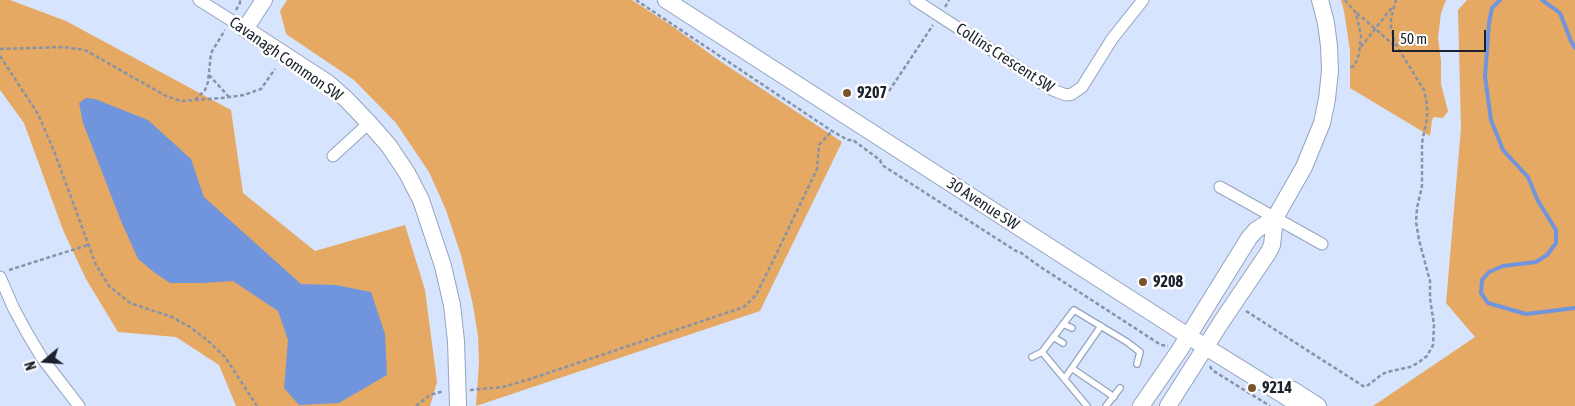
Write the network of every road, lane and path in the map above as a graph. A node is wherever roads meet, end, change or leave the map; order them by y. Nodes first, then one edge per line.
1 (199, 0) edge
2 (264, 0) edge
3 (636, 0) edge
4 (666, 0) edge
5 (685, 0) edge
6 (915, 0) edge
7 (949, 0) edge
8 (1143, 0) edge
9 (1320, 0) edge
10 (1345, 0) edge
11 (1396, 0) edge
12 (1394, 4) junction
13 (944, 8) dead end
14 (1356, 13) junction
15 (934, 24) dead end
16 (245, 29) junction
17 (1375, 30) junction
18 (224, 31) dead end
19 (1360, 48) junction
20 (1398, 48) junction
21 (0, 50) edge
22 (0, 56) edge
23 (275, 69) dead end
24 (1349, 69) dead end
25 (209, 75) junction
26 (889, 91) dead end
27 (230, 97) junction
28 (195, 100) junction
29 (369, 123) junction
30 (832, 131) junction
31 (333, 156) dead end
32 (1220, 186) dead end
33 (1275, 218) junction
34 (1322, 244) dead end
35 (88, 245) junction
36 (4, 274) edge
37 (1243, 309) dead end
38 (1063, 324) junction
39 (1101, 326) junction
40 (1072, 328) dead end
41 (1191, 332) junction
42 (1053, 337) junction
43 (1209, 342) junction
44 (1062, 343) dead end
45 (1164, 344) dead end
46 (1042, 352) junction
47 (1032, 356) dead end
48 (1137, 364) dead end
49 (1210, 365) dead end
50 (1073, 369) junction
51 (1066, 378) junction
52 (1120, 388) dead end
53 (450, 390) dead end
54 (464, 390) dead end
55 (1114, 398) junction
56 (80, 406) edge
57 (257, 406) edge
58 (416, 406) edge
59 (458, 406) edge
60 (1087, 406) edge
61 (1106, 406) edge
62 (1141, 406) edge
63 (1168, 406) edge
64 (1270, 406) edge
65 (1301, 406) edge
66 (1318, 406) edge

1 - 16 street, Cavanagh Common SW
2 - 16 main road
3 - 30 path
4 - 41 main road, 30 Avenue SW
5 - 41 main road, 30 Avenue SW
6 - 8 street, Collins Crescent SW
7 - 13 path
9 - 33 main road
10 - 14 path
11 - 12 path
12 - 17 path
12 - 20 path
14 - 17 path
14 - 19 path
15 - 26 path
16 - 29 main road, Cavanagh Common SW
17 - 19 path
17 - 20 path
18 - 25 path
19 - 24 path
20 - 37 path
21 - 28 path
22 - 35 path
23 - 27 path
25 - 27 path
25 - 28 path
27 - 28 path
29 - 31 street
29 - 59 main road, Cavanagh Common SW
30 - 45 path
30 - 54 path
32 - 33 street
33 - 34 street
33 - 41 main road
33 - 43 main road
35 - 36 path
35 - 57 path
36 - 56 street
38 - 39 lane
38 - 40 lane
38 - 42 lane
39 - 48 lane
39 - 50 lane
41 - 43 main road, 30 Avenue SW
41 - 62 main road
42 - 44 lane
42 - 46 lane
43 - 63 main road
43 - 65 main road, 30 Avenue SW
43 - 66 main road, 30 Avenue SW
46 - 47 lane
46 - 51 lane
49 - 64 path
50 - 51 lane
50 - 55 lane
51 - 60 lane
52 - 55 lane
53 - 58 path
55 - 61 lane

